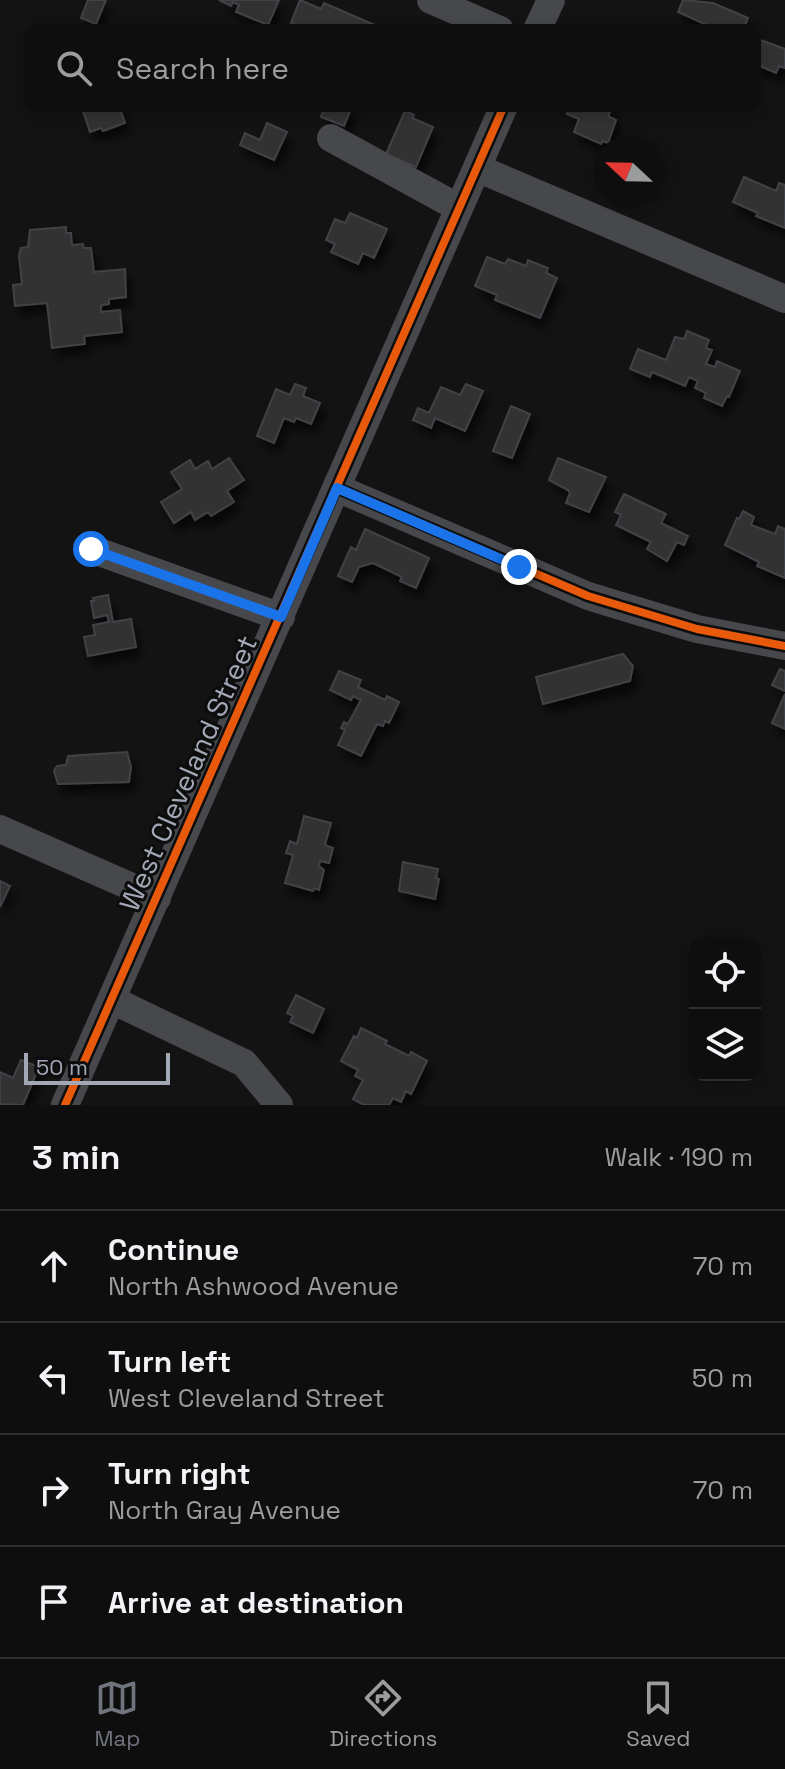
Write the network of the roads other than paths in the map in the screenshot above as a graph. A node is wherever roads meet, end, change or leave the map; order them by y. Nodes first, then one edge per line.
1 (431, 0) edge
2 (551, 0) edge
3 (486, 24) edge
4 (540, 24) edge
5 (501, 112) edge
6 (331, 138) dead end
7 (477, 168) junction
8 (459, 208) junction
9 (785, 299) edge
10 (337, 488) junction
11 (91, 549) dead end
12 (281, 617) junction
13 (785, 646) edge
14 (0, 829) edge
15 (157, 898) junction
16 (112, 1000) junction
17 (65, 1105) edge
18 (279, 1105) edge

1 - 3 street
2 - 4 street
5 - 7 street, West Cleveland Street
6 - 8 street
7 - 8 street, West Cleveland Street
7 - 9 street
8 - 10 street, West Cleveland Street
10 - 12 street, West Cleveland Street
10 - 13 street
11 - 12 street
12 - 15 street, West Cleveland Street
14 - 15 street
15 - 16 street, West Cleveland Street
16 - 17 street, West Cleveland Street
16 - 18 street

